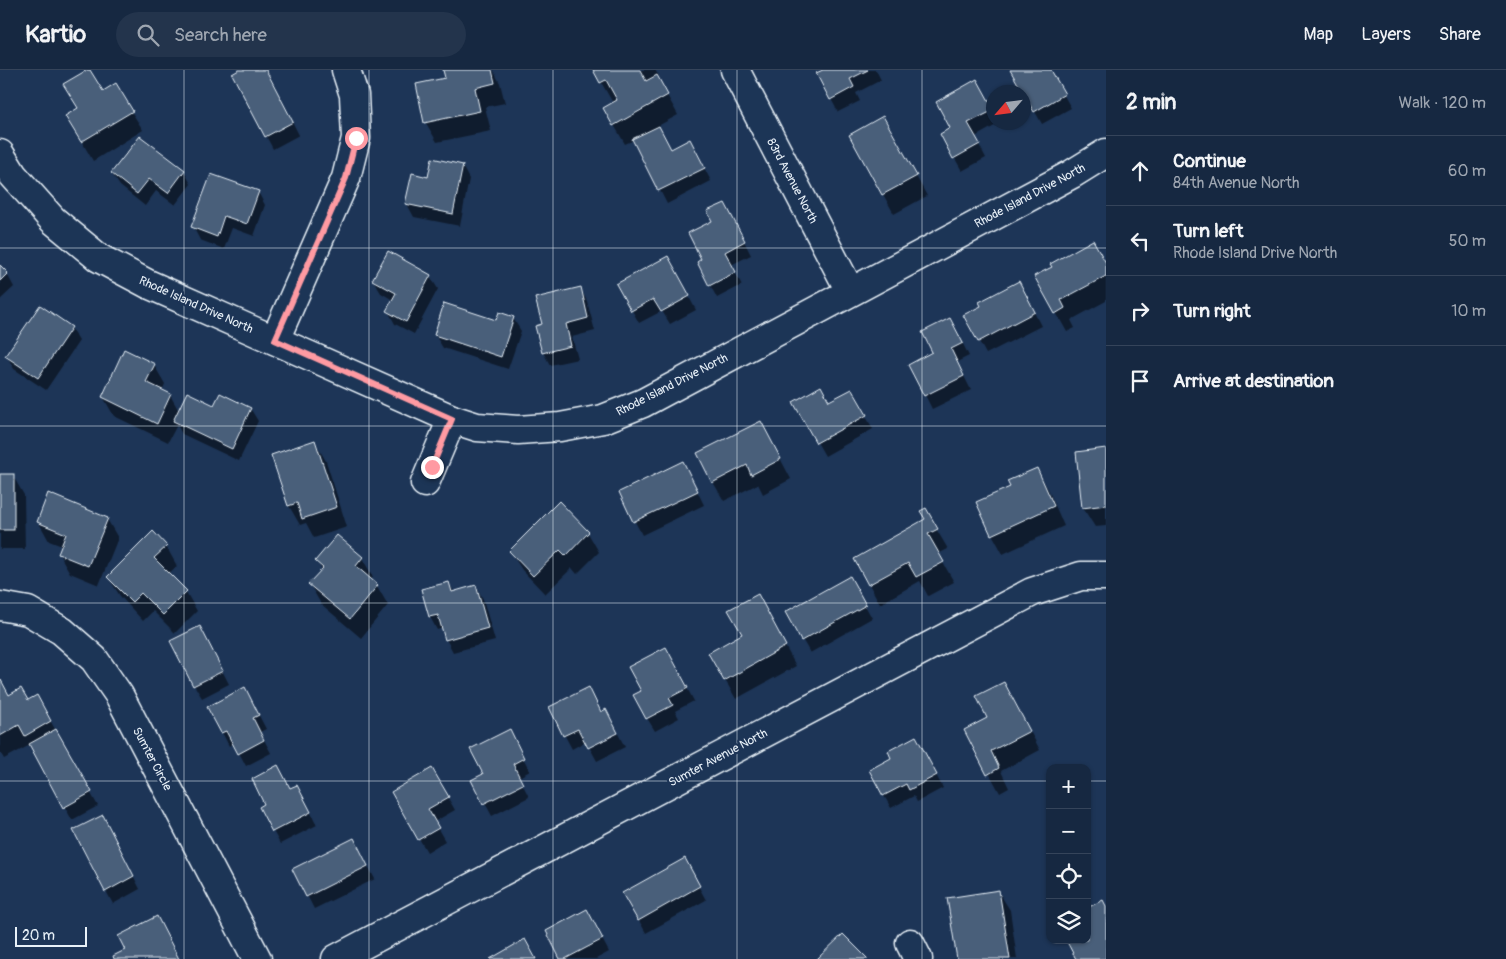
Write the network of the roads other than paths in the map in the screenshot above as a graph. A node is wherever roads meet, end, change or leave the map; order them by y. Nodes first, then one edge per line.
1 (346, 70) edge
2 (735, 70) edge
3 (1106, 153) edge
4 (0, 154) edge
5 (850, 291) junction
6 (275, 340) junction
7 (452, 419) junction
8 (425, 483) dead end
9 (1106, 576) edge
10 (0, 606) edge
11 (257, 959) edge
12 (336, 959) edge

1 - 6 street
2 - 5 street, 83rd Avenue North
3 - 5 street, Rhode Island Drive North
4 - 6 street, Rhode Island Drive North
5 - 7 street, Rhode Island Drive North
6 - 7 street, Rhode Island Drive North
7 - 8 street
9 - 12 street, Sumter Avenue North
10 - 11 street, Sumter Circle

